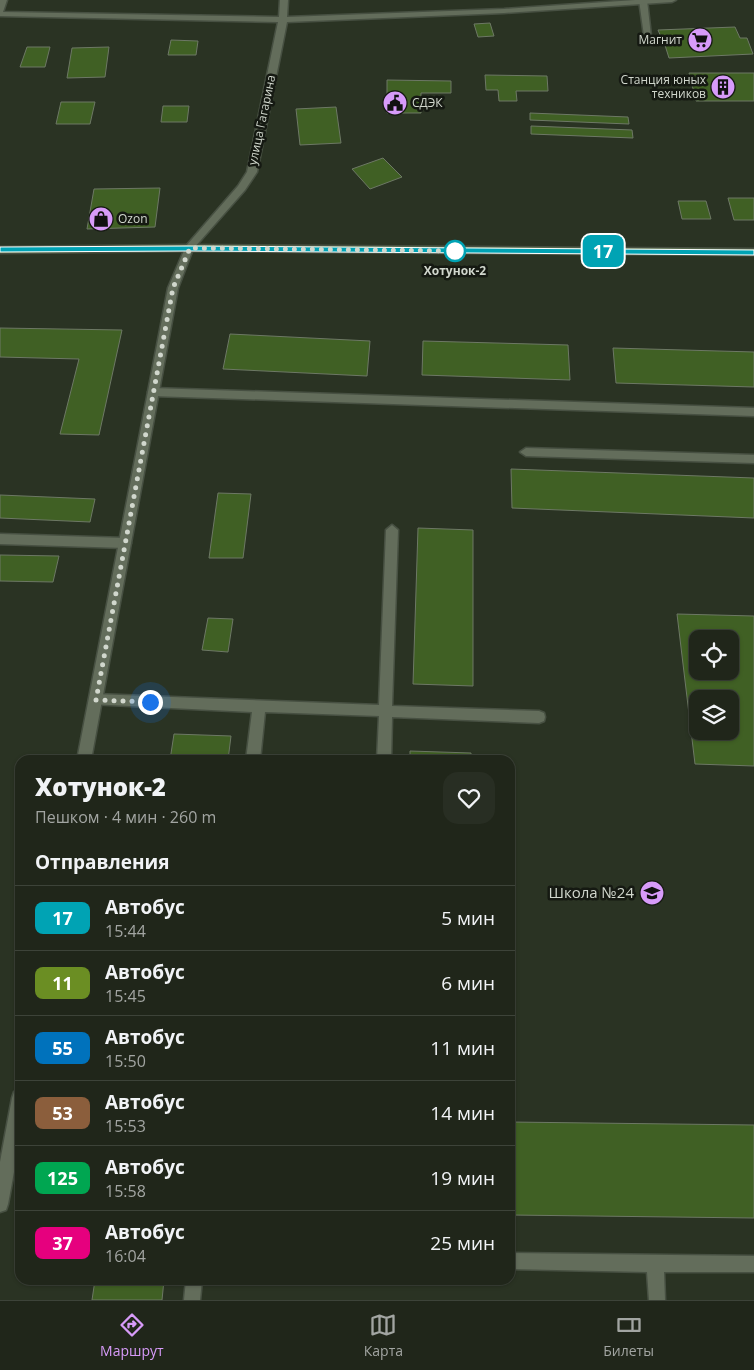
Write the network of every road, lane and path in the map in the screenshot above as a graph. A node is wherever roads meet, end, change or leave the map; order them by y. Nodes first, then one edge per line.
1 (3, 0) edge
2 (284, 0) edge
3 (672, 0) edge
4 (643, 1) edge
5 (0, 10) edge
6 (0, 14) edge
7 (283, 20) junction
8 (649, 43) dead end
9 (190, 248) junction
10 (0, 250) edge
11 (754, 252) edge
12 (153, 392) junction
13 (754, 412) edge
14 (526, 452) dead end
15 (754, 459) edge
16 (392, 530) dead end
17 (0, 539) edge
18 (125, 543) junction
19 (96, 700) junction
20 (259, 706) junction
21 (386, 711) junction
22 (539, 717) dead end
23 (85, 755) edge
24 (253, 755) edge
25 (384, 755) edge
26 (15, 1124) edge
27 (0, 1201) edge
28 (515, 1261) edge
29 (654, 1264) junction
30 (754, 1264) edge
31 (194, 1285) edge
32 (192, 1300) edge
33 (658, 1300) edge

1 - 5 street
2 - 7 street, улица Гагарина
3 - 4 street
4 - 7 street
4 - 8 street
6 - 7 street
7 - 9 street, улица Гагарина
9 - 10 main road
9 - 11 main road
9 - 12 street, улица Гагарина
12 - 13 street
12 - 18 street, улица Гагарина
14 - 15 street
16 - 21 street
17 - 18 street
18 - 19 street, улица Гагарина
19 - 20 street
19 - 23 street, улица Гагарина
20 - 21 street
20 - 24 street
21 - 22 street
21 - 25 street
26 - 27 street
28 - 29 street
29 - 30 street
29 - 33 street
31 - 32 street

